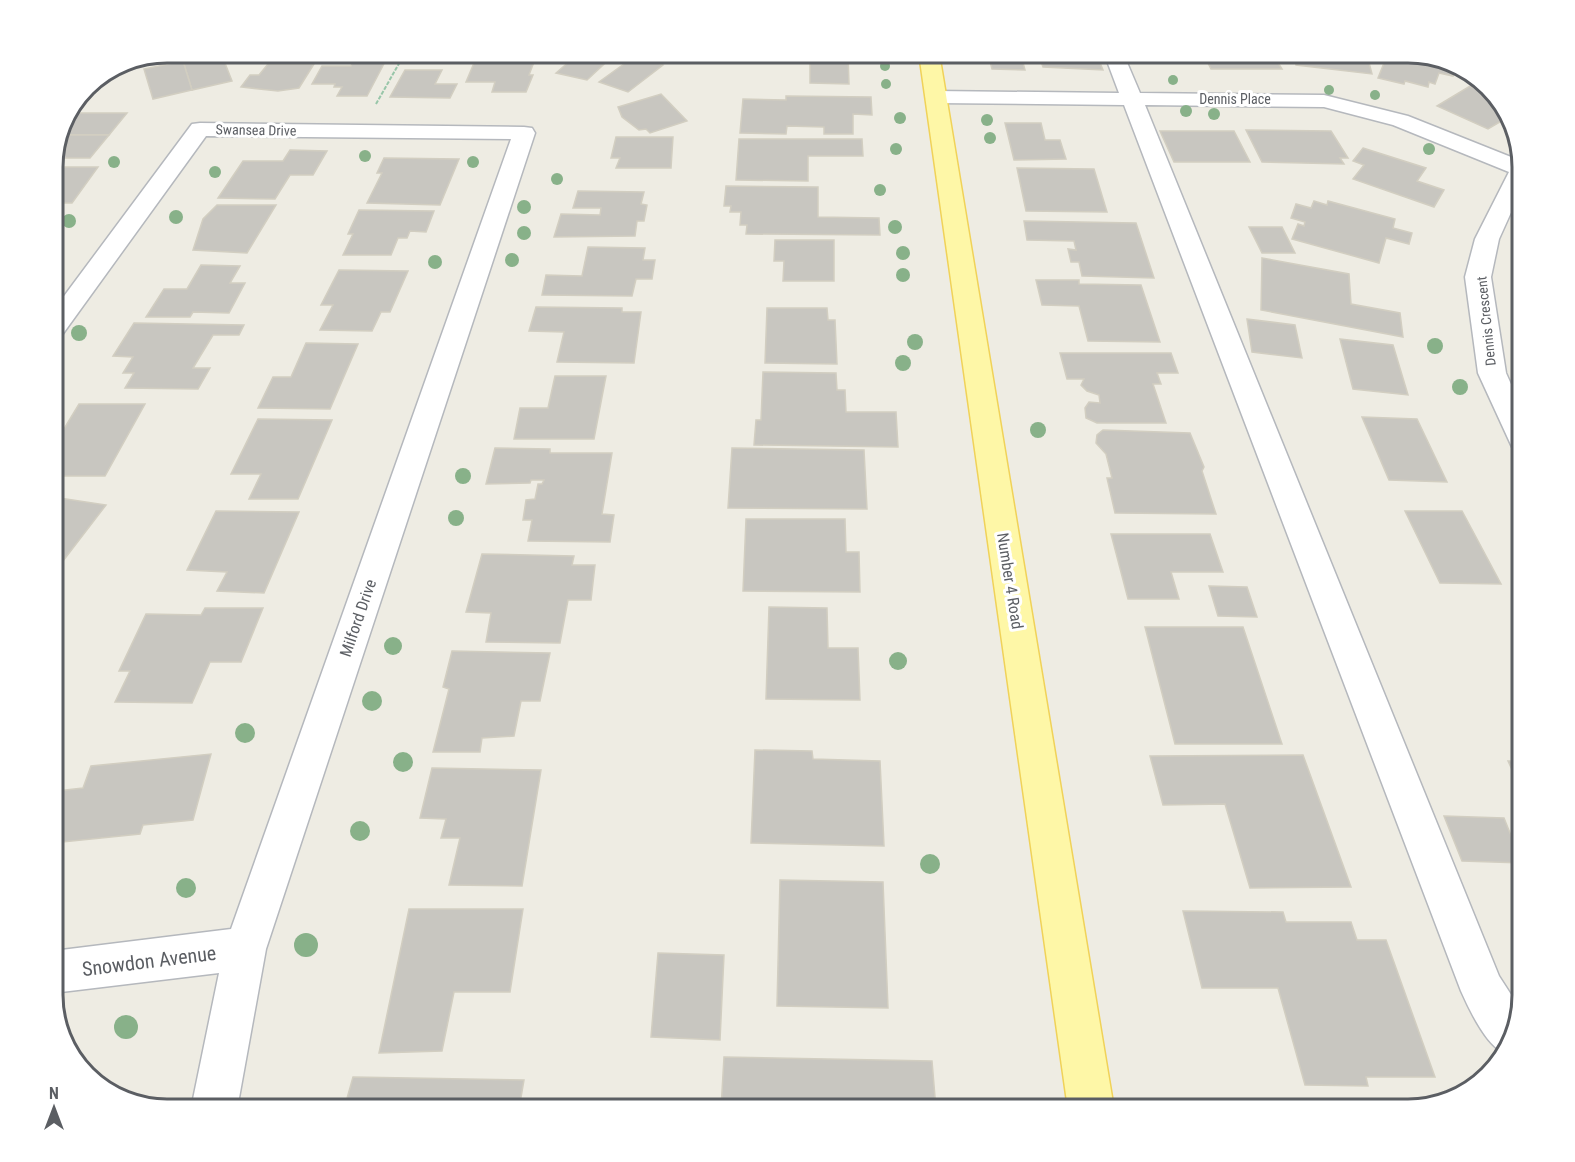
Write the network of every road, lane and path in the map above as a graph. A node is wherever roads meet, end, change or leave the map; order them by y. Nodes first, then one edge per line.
1 (399, 63) edge
2 (931, 63) edge
3 (1117, 63) edge
4 (936, 97) junction
5 (1132, 99) junction
6 (360, 131) junction
7 (524, 133) joint
8 (1512, 165) edge
9 (1512, 186) edge
10 (63, 315) edge
11 (1512, 417) edge
12 (245, 949) junction
13 (63, 971) edge
14 (1507, 1028) edge
15 (216, 1099) edge
16 (1089, 1099) edge

1 - 6 path
2 - 4 main road, Number 4 Road
3 - 5 street
4 - 5 street, Dennis Place
4 - 16 main road, Number 4 Road
5 - 8 street, Dennis Place
5 - 14 street
6 - 7 street, Swansea Drive
6 - 10 street, Swansea Drive
7 - 12 street, Milford Drive
9 - 11 street, Dennis Crescent
12 - 13 street, Snowdon Avenue
12 - 15 street, Milford Drive

